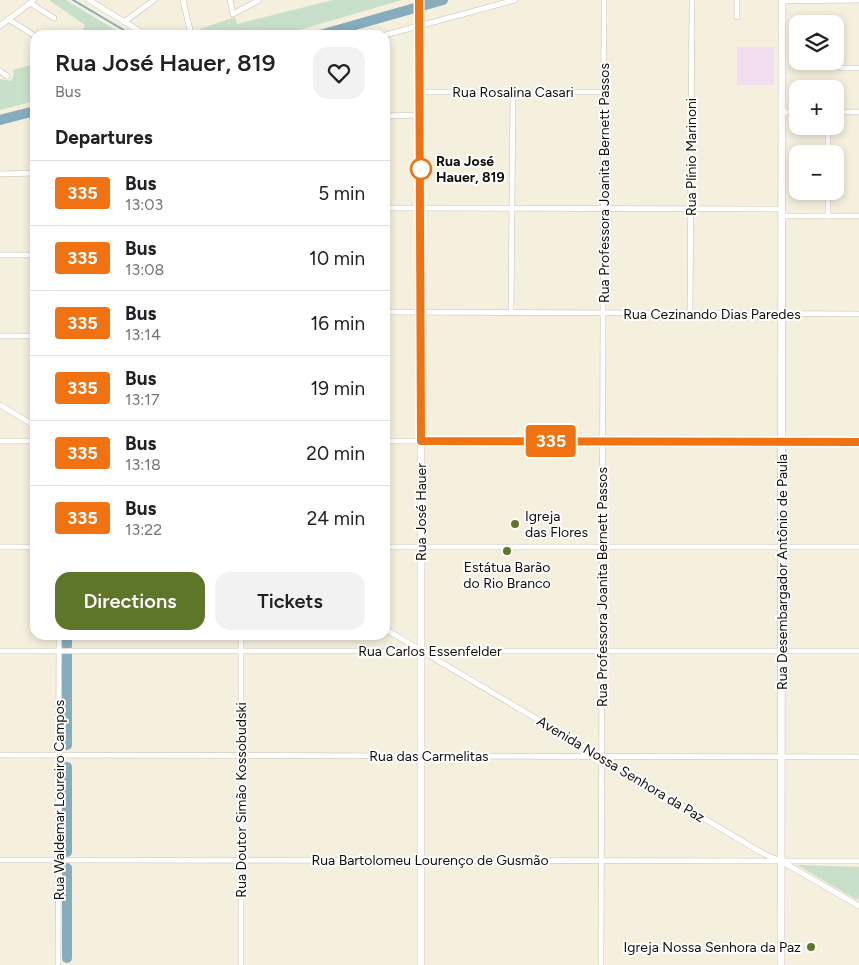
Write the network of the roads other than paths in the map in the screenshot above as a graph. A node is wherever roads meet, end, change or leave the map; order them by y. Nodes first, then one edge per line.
1 (89, 0) edge
2 (154, 0) edge
3 (183, 0) edge
4 (230, 0) edge
5 (258, 0) edge
6 (419, 0) edge
7 (515, 0) edge
8 (604, 0) edge
9 (692, 0) edge
10 (737, 0) edge
11 (782, 0) edge
12 (859, 0) edge
13 (32, 2) edge
14 (737, 17) dead end
15 (54, 18) dead end
16 (8, 19) junction
17 (124, 22) junction
18 (421, 23) junction
19 (0, 26) edge
20 (138, 30) edge
21 (190, 30) dead end
22 (30, 33) edge
23 (390, 33) edge
24 (844, 68) edge
25 (859, 68) edge
26 (0, 71) edge
27 (7, 76) dead end
28 (421, 92) junction
29 (513, 92) junction
30 (604, 92) junction
31 (781, 112) junction
32 (789, 112) edge
33 (844, 112) edge
34 (859, 112) edge
35 (421, 115) junction
36 (390, 116) edge
37 (30, 173) edge
38 (0, 174) edge
39 (828, 200) edge
40 (390, 208) edge
41 (421, 208) junction
42 (512, 208) junction
43 (604, 208) junction
44 (691, 208) junction
45 (782, 212) junction
46 (828, 216) junction
47 (859, 216) edge
48 (0, 255) edge
49 (30, 255) edge
50 (390, 312) edge
51 (421, 313) junction
52 (511, 313) junction
53 (603, 313) junction
54 (690, 313) junction
55 (782, 314) junction
56 (859, 314) edge
57 (0, 336) edge
58 (30, 336) edge
59 (0, 404) edge
60 (30, 423) edge
61 (0, 441) edge
62 (30, 441) edge
63 (390, 441) edge
64 (421, 441) junction
65 (603, 441) junction
66 (782, 442) junction
67 (859, 442) edge
68 (0, 547) edge
69 (30, 547) edge
70 (390, 547) edge
71 (421, 547) junction
72 (603, 547) junction
73 (782, 547) junction
74 (859, 547) edge
75 (390, 631) edge
76 (59, 640) edge
77 (241, 640) edge
78 (0, 651) edge
79 (59, 651) junction
80 (241, 651) junction
81 (421, 651) junction
82 (602, 651) junction
83 (782, 651) junction
84 (859, 651) edge
85 (0, 756) edge
86 (59, 756) junction
87 (241, 756) junction
88 (421, 756) junction
89 (602, 757) junction
90 (781, 757) junction
91 (859, 757) edge
92 (0, 860) edge
93 (58, 860) junction
94 (241, 860) junction
95 (421, 860) junction
96 (602, 861) junction
97 (781, 861) junction
98 (859, 861) edge
99 (859, 906) edge
100 (58, 965) edge
101 (241, 965) edge
102 (421, 965) edge
103 (601, 965) edge
104 (781, 965) edge

1 - 17 street
2 - 17 street
3 - 21 street
4 - 5 street
6 - 18 main road, Rua José Hauer
7 - 18 street
8 - 30 street, Rua Professora Joanita Bernett Passos
9 - 44 street, Rua Plínio Marinoni
10 - 14 street
11 - 12 street
11 - 31 main road, Rua Desembargador Antônio de Paula
13 - 15 street
13 - 16 street
16 - 19 street
16 - 22 street
17 - 20 street
18 - 23 street
18 - 28 main road, Rua José Hauer
24 - 25 street
26 - 27 street
28 - 29 street, Rua Rosalina Casari
28 - 35 main road, Rua José Hauer
29 - 30 street, Rua Rosalina Casari
29 - 42 street
30 - 43 street, Rua Professora Joanita Bernett Passos
31 - 32 street
31 - 45 main road, Rua Desembargador Antônio de Paula
33 - 34 street
35 - 36 street
35 - 41 main road, Rua José Hauer
37 - 38 street
39 - 46 street
40 - 41 street
41 - 42 street
41 - 51 main road, Rua José Hauer
42 - 43 street
42 - 52 street
43 - 44 street
43 - 53 street, Rua Professora Joanita Bernett Passos
44 - 45 street
44 - 54 street, Rua Plínio Marinoni
45 - 46 street
45 - 55 main road, Rua Desembargador Antônio de Paula
46 - 47 street
48 - 49 street
50 - 51 street, Rua Cezinando Dias Paredes
51 - 52 street, Rua Cezinando Dias Paredes
51 - 64 main road, Rua José Hauer
52 - 53 street, Rua Cezinando Dias Paredes
53 - 54 street, Rua Cezinando Dias Paredes
53 - 65 street, Rua Professora Joanita Bernett Passos
54 - 55 street, Rua Cezinando Dias Paredes
55 - 56 street, Rua Cezinando Dias Paredes
55 - 66 main road, Rua Desembargador Antônio de Paula
57 - 58 street
59 - 60 street
61 - 62 street
63 - 64 street
64 - 65 street
64 - 71 main road, Rua José Hauer
65 - 66 street
65 - 72 street, Rua Professora Joanita Bernett Passos
66 - 67 street
66 - 73 main road, Rua Desembargador Antônio de Paula
68 - 69 street
70 - 71 street
71 - 72 street
71 - 81 main road, Rua José Hauer
72 - 73 street
72 - 82 street, Rua Professora Joanita Bernett Passos
73 - 74 street
73 - 83 main road, Rua Desembargador Antônio de Paula
75 - 81 street, Avenida Nossa Senhora da Paz
76 - 79 street, Rua Waldemar Loureiro Campos
77 - 80 street, Rua Doutor Simão Kossobudski
78 - 79 street, Rua Carlos Essenfelder
79 - 80 street, Rua Carlos Essenfelder
79 - 86 street, Rua Waldemar Loureiro Campos
80 - 81 street, Rua Carlos Essenfelder
80 - 87 street, Rua Doutor Simão Kossobudski
81 - 82 street, Rua Carlos Essenfelder
81 - 88 main road, Rua José Hauer
81 - 89 street, Avenida Nossa Senhora da Paz
82 - 83 street, Rua Carlos Essenfelder
82 - 89 street, Rua Professora Joanita Bernett Passos
83 - 84 street, Rua Carlos Essenfelder
83 - 90 main road, Rua Desembargador Antônio de Paula
85 - 86 street, Rua das Carmelitas
86 - 87 street, Rua das Carmelitas
86 - 93 street, Rua Waldemar Loureiro Campos
87 - 88 street, Rua das Carmelitas
87 - 94 street, Rua Doutor Simão Kossobudski
88 - 89 street, Rua das Carmelitas
88 - 95 main road, Rua José Hauer
89 - 90 street, Rua das Carmelitas
89 - 96 street, Rua Professora Joanita Bernett Passos
89 - 97 street, Avenida Nossa Senhora da Paz
90 - 91 street, Rua das Carmelitas
90 - 97 main road, Rua Desembargador Antônio de Paula
92 - 93 street, Rua Bartolomeu Lourenço de Gusmão
93 - 94 street, Rua Bartolomeu Lourenço de Gusmão
93 - 100 street, Rua Waldemar Loureiro Campos
94 - 95 street, Rua Bartolomeu Lourenço de Gusmão
94 - 101 street, Rua Doutor Simão Kossobudski
95 - 96 street, Rua Bartolomeu Lourenço de Gusmão
95 - 102 main road, Rua José Hauer
96 - 97 street, Rua Bartolomeu Lourenço de Gusmão
96 - 103 street, Rua Professora Joanita Bernett Passos
97 - 98 street, Rua Bartolomeu Lourenço de Gusmão
97 - 99 street, Avenida Nossa Senhora da Paz
97 - 104 main road, Rua Desembargador Antônio de Paula

